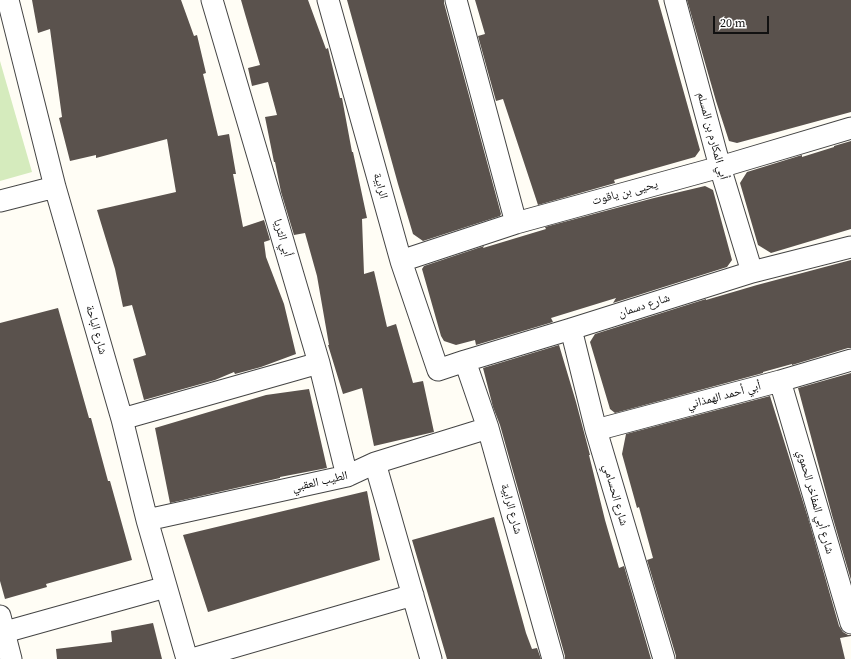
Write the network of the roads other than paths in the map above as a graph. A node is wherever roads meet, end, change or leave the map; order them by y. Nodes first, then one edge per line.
1 (8, 0) edge
2 (212, 0) edge
3 (328, 0) edge
4 (456, 0) edge
5 (676, 0) edge
6 (851, 128) edge
7 (720, 167) junction
8 (55, 187) junction
9 (0, 202) edge
10 (516, 223) junction
11 (851, 247) edge
12 (401, 261) junction
13 (752, 272) junction
14 (571, 329) junction
15 (851, 360) edge
16 (465, 361) junction
17 (319, 363) junction
18 (438, 370) joint
19 (780, 381) junction
20 (122, 419) junction
21 (488, 428) junction
22 (596, 430) junction
23 (375, 463) junction
24 (348, 476) junction
25 (147, 520) junction
26 (166, 587) junction
27 (413, 595) junction
28 (851, 623) edge
29 (2, 624) edge
30 (11, 659) edge
31 (187, 659) edge
32 (192, 659) edge
33 (431, 659) edge
34 (553, 659) edge
35 (664, 659) edge

1 - 8 street, شارع الباحة
2 - 17 street, أبي الثريا
3 - 12 street, الرابية
4 - 10 street
5 - 7 street, أبي المكارم بن المسلم
6 - 7 street, يحيى بن ياقوت
7 - 10 street, يحيى بن ياقوت
7 - 13 street, أبي المكارم بن المسلم
8 - 9 street
8 - 20 street, شارع الباحة
10 - 12 street, يحيى بن ياقوت
11 - 13 street, شارع دسمان
12 - 18 street, الرابية
13 - 14 street, شارع دسمان
14 - 16 street, شارع دسمان
14 - 22 street, شارع الحسامي
15 - 19 street, أبي أحمد الهمذاني
16 - 18 street, شارع دسمان
16 - 21 street, شارع الرابية
17 - 20 street
17 - 24 street, أبي الثريا
19 - 22 street, أبي أحمد الهمذاني
19 - 28 street, شارع أبي المفاخر الحموي
20 - 25 street, شارع الباحة
21 - 23 street, الطيب العقبي
21 - 34 street, شارع الرابية
22 - 35 street, شارع الحسامي
23 - 24 street, الطيب العقبي
23 - 27 street
24 - 25 street, الطيب العقبي
25 - 26 street, شارع الباحة
26 - 29 street
26 - 31 street, شارع الباحة
27 - 32 street
27 - 33 street
29 - 30 street

